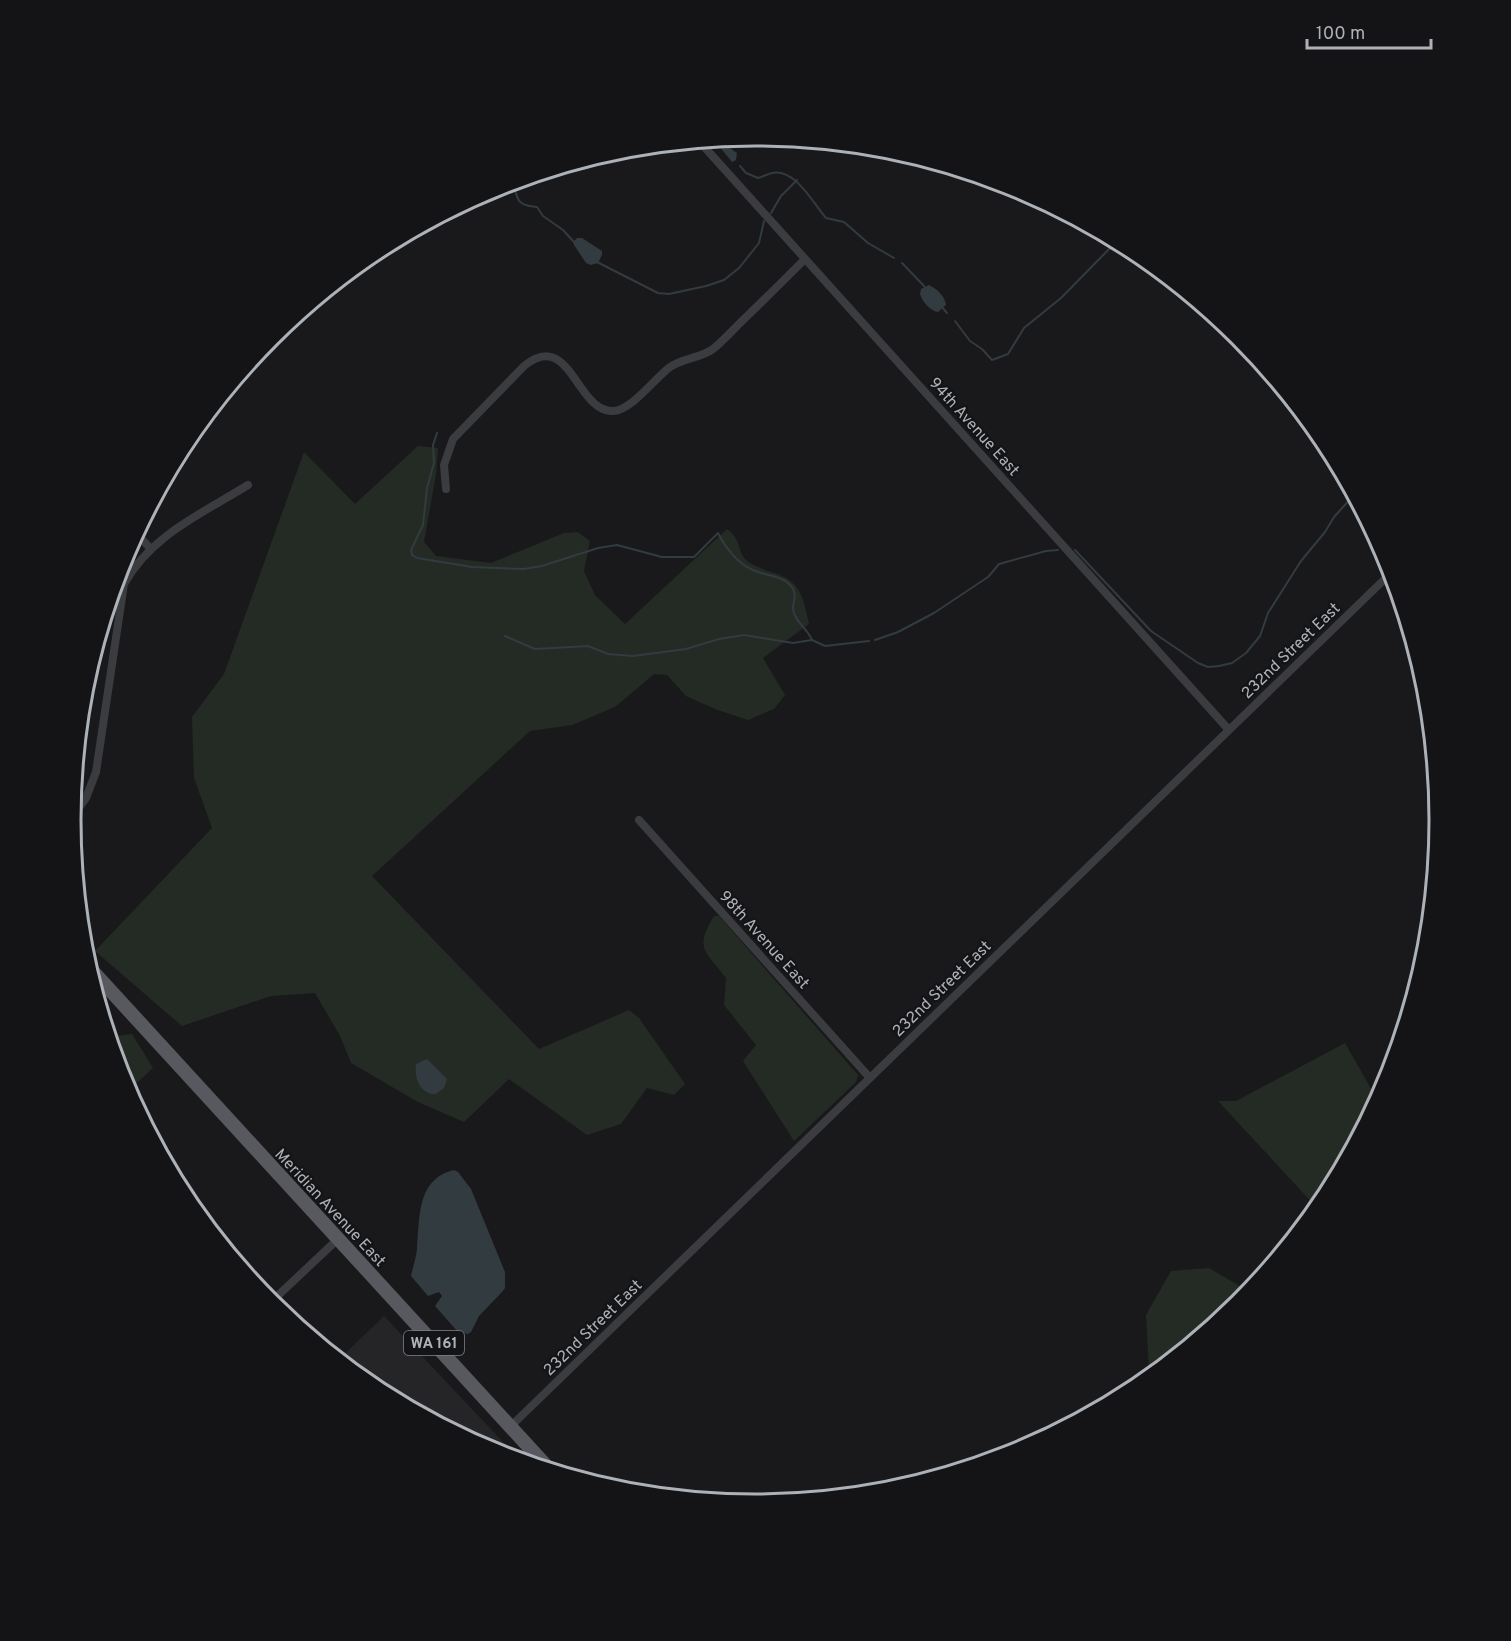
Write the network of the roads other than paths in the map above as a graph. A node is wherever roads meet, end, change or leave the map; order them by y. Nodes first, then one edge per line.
1 (705, 148) edge
2 (805, 259) junction
3 (248, 486) dead end
4 (446, 489) dead end
5 (142, 540) edge
6 (150, 548) junction
7 (1385, 579) edge
8 (124, 584) edge
9 (122, 591) edge
10 (1229, 730) junction
11 (81, 805) edge
12 (639, 820) dead end
13 (100, 980) edge
14 (870, 1078) junction
15 (338, 1239) junction
16 (278, 1296) edge
17 (511, 1426) junction
18 (541, 1460) edge

1 - 2 street, 94th Avenue East
2 - 4 street
2 - 10 street, 94th Avenue East
3 - 6 street
5 - 6 street
6 - 8 street
7 - 10 street, 232nd Street East
9 - 11 street
10 - 14 street, 232nd Street East
12 - 14 street, 98th Avenue East
13 - 15 main road, Meridian Avenue East / WA 161
14 - 17 street, 232nd Street East
15 - 16 street
15 - 17 main road, Meridian Avenue East / WA 161
17 - 18 main road, Meridian Avenue East / WA 161

